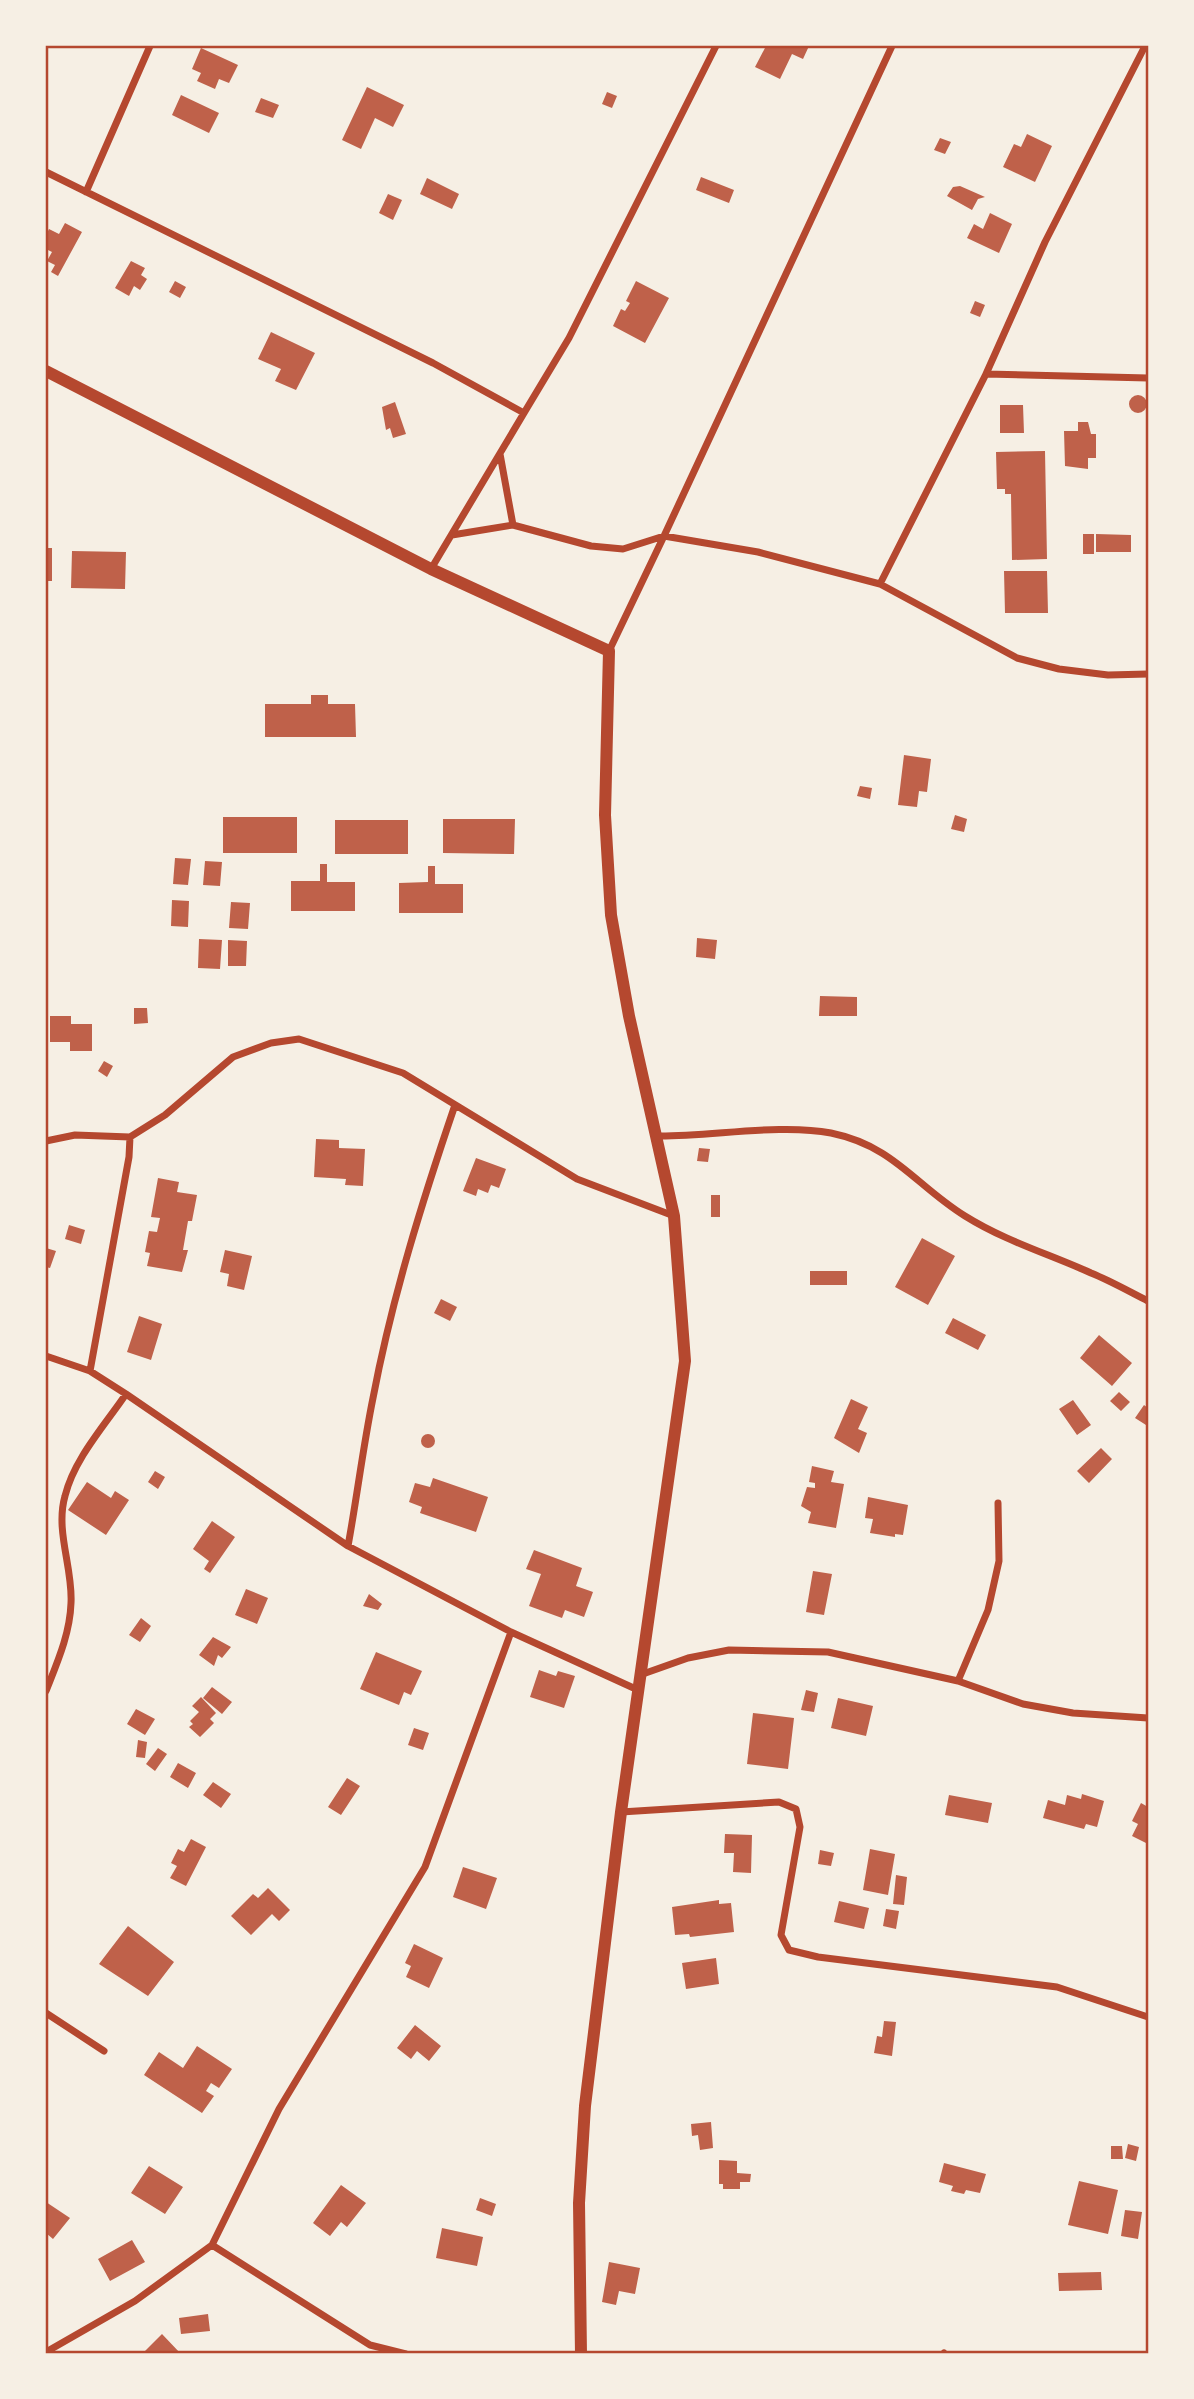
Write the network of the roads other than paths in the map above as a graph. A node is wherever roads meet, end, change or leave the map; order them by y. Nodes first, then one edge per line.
1 (150, 46) edge
2 (716, 46) edge
3 (892, 46) edge
4 (1145, 46) edge
5 (46, 172) edge
6 (86, 192) junction
7 (46, 371) edge
8 (986, 374) junction
9 (1149, 379) edge
10 (524, 413) junction
11 (500, 453) junction
12 (513, 525) junction
13 (452, 535) junction
14 (664, 536) junction
15 (431, 569) junction
16 (880, 584) junction
17 (609, 651) junction
18 (1149, 674) edge
19 (455, 1105) junction
20 (655, 1136) junction
21 (130, 1137) junction
22 (46, 1140) edge
23 (674, 1216) junction
24 (1149, 1301) edge
25 (46, 1356) edge
26 (90, 1371) junction
27 (126, 1394) junction
28 (998, 1503) dead end
29 (348, 1546) junction
30 (511, 1632) junction
31 (640, 1675) junction
32 (958, 1681) junction
33 (638, 1690) junction
34 (46, 1691) edge
35 (1149, 1718) edge
36 (621, 1812) junction
37 (46, 2013) edge
38 (1149, 2017) edge
39 (104, 2051) dead end
40 (212, 2245) junction
41 (370, 2345) junction
42 (46, 2352) edge
43 (365, 2354) edge
44 (406, 2354) edge
45 (581, 2354) edge

1 - 6 street
2 - 10 street
3 - 14 street
4 - 8 street
5 - 6 street
6 - 10 street
7 - 15 street
8 - 9 street
8 - 16 street
10 - 11 street
11 - 12 street
11 - 13 street
12 - 13 street
12 - 14 street
13 - 15 street
14 - 16 street
14 - 17 street
15 - 17 street
16 - 18 street
17 - 20 street
19 - 21 street
19 - 23 street
19 - 29 street
20 - 23 street
20 - 24 street
21 - 22 street
21 - 26 street
23 - 31 street
25 - 26 street
26 - 27 street
27 - 29 street
27 - 34 street
28 - 32 street
29 - 30 street
30 - 33 street
30 - 40 street
31 - 32 street
31 - 33 street
32 - 35 street
33 - 36 street
36 - 38 street
36 - 45 street
37 - 39 street
40 - 41 street
40 - 42 street
41 - 43 street
41 - 44 street

